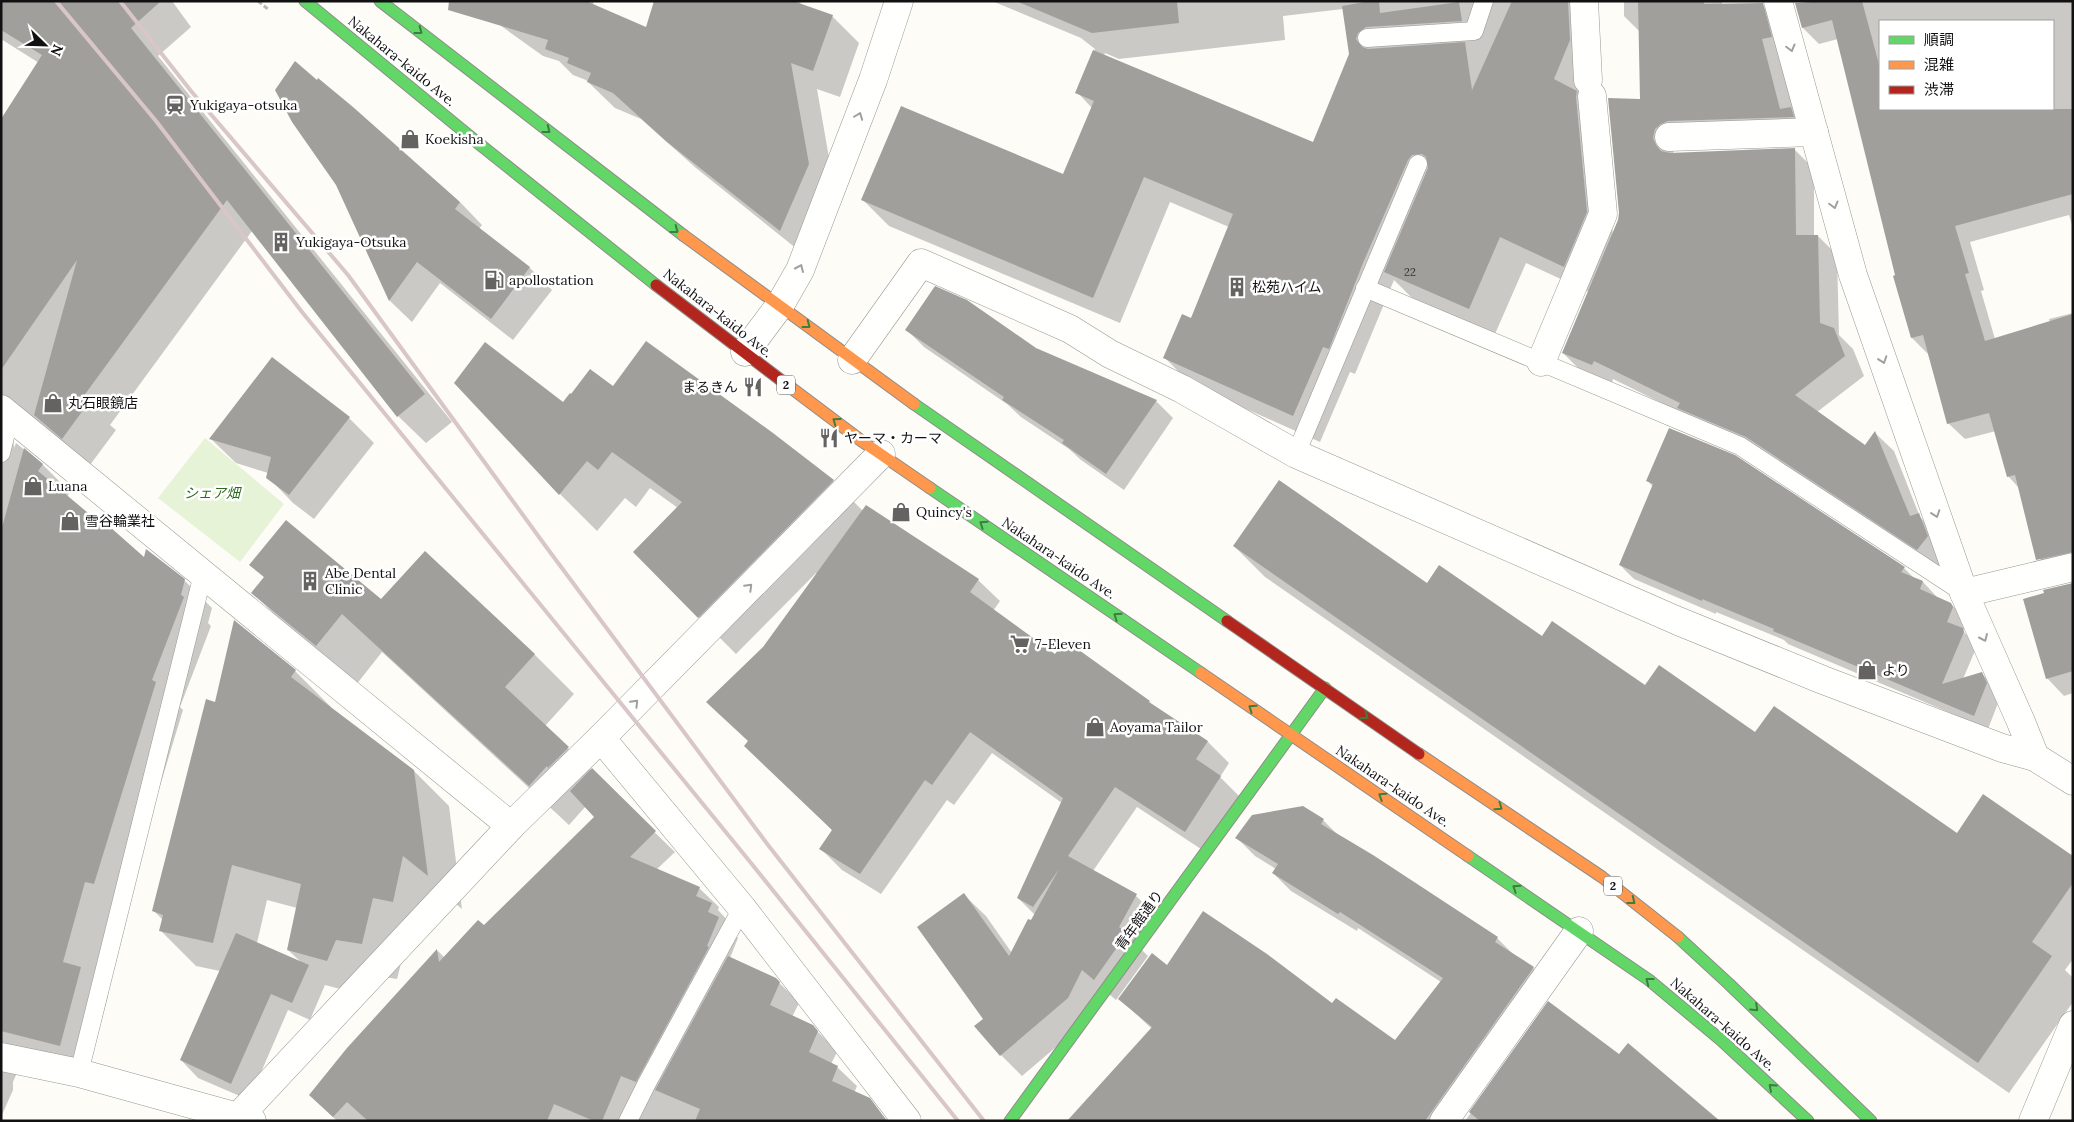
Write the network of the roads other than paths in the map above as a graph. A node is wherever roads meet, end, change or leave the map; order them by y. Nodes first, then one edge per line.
1 (305, 1) edge
2 (380, 1) edge
3 (900, 1) edge
4 (1484, 1) edge
5 (1584, 1) edge
6 (1778, 1) edge
7 (1367, 38) dead end
8 (1814, 132) junction
9 (1669, 137) dead end
10 (1418, 164) dead end
11 (1365, 288) junction
12 (780, 305) junction
13 (745, 352) junction
14 (852, 360) junction
15 (1541, 362) junction
16 (6, 412) edge
17 (1, 453) edge
18 (881, 454) junction
19 (1296, 454) junction
20 (2073, 567) edge
21 (203, 574) junction
22 (1964, 593) junction
23 (1325, 688) junction
24 (1291, 736) junction
25 (602, 738) junction
26 (2035, 757) junction
27 (2073, 782) edge
28 (511, 826) junction
29 (742, 908) junction
30 (1579, 931) junction
31 (2073, 1025) edge
32 (1, 1057) edge
33 (79, 1073) junction
34 (1019, 1117) edge
35 (242, 1119) edge
36 (628, 1121) edge
37 (907, 1121) edge
38 (1444, 1121) edge
39 (1808, 1121) edge
40 (1871, 1121) edge
41 (2033, 1121) edge

1 - 13 main road, Nakahara-kaido Ave. / 2
2 -> 12 main road, 2
12 -> 3 street
4 - 7 lane
5 - 15 street
6 -> 8 street
8 - 9 street
8 -> 22 street
10 - 11 lane
11 - 15 lane
11 - 19 lane
12 - 13 street
12 -> 14 main road, 2
18 -> 13 main road, Nakahara-kaido Ave. / 2
14 - 19 street
14 - 23 main road, 2
15 - 22 lane
16 - 17 lane
16 - 21 street
24 -> 18 main road, Nakahara-kaido Ave. / 2
25 -> 18 street
19 - 26 street
20 - 22 street
21 - 28 street
21 - 33 lane
22 -> 26 street
23 - 24 main road, 青年館通り
23 -> 40 main road, 2
30 -> 24 main road, Nakahara-kaido Ave. / 2
24 - 34 main road, 青年館通り
25 - 28 street
25 - 29 street
26 - 27 street
28 - 35 street
29 - 36 lane
29 - 37 street
30 - 38 street
39 -> 30 main road, Nakahara-kaido Ave. / 2
31 - 41 street
32 - 33 street
33 - 35 street

